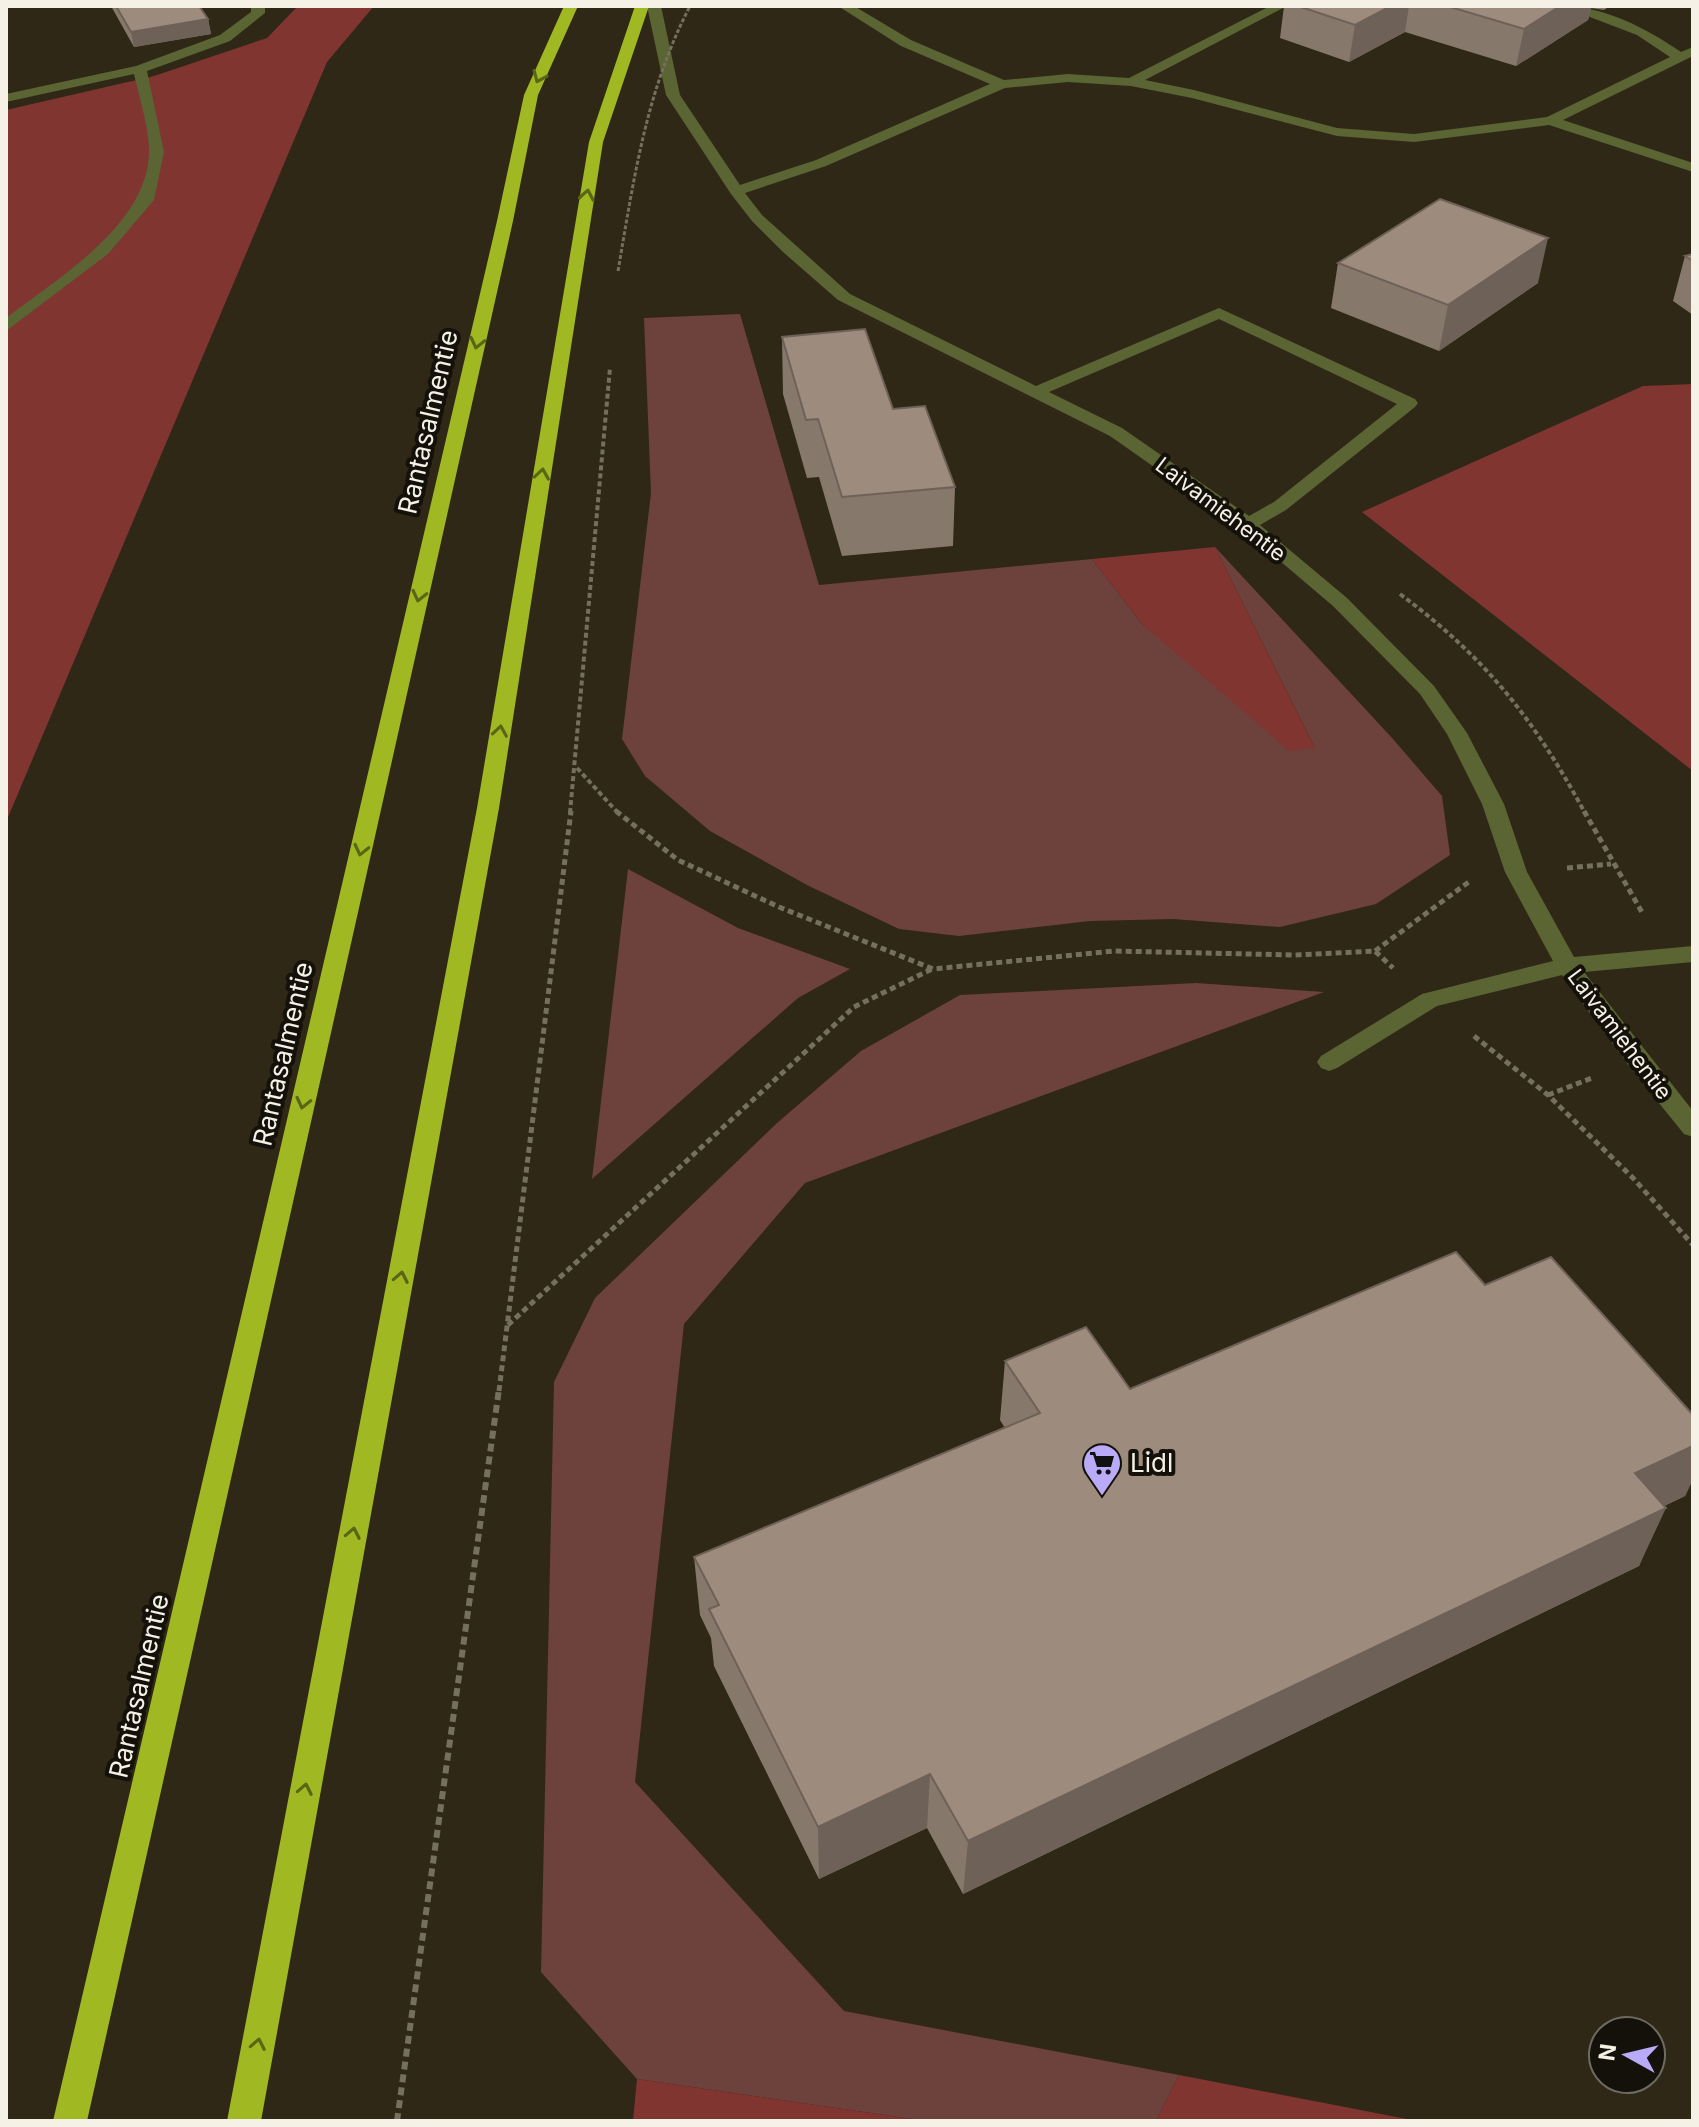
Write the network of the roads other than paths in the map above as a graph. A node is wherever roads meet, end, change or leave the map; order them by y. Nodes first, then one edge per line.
1 (258, 6) edge
2 (571, 6) edge
3 (642, 6) edge
4 (654, 6) edge
5 (845, 6) edge
6 (1280, 6) edge
7 (1568, 6) edge
8 (1686, 54) edge
9 (140, 69) junction
10 (1131, 82) junction
11 (1002, 84) junction
12 (6, 98) edge
13 (1550, 121) junction
14 (1693, 168) edge
15 (736, 191) junction
16 (6, 326) edge
17 (1038, 391) junction
18 (1248, 524) junction
19 (1693, 954) edge
20 (1567, 966) junction
21 (1329, 1062) dead end
22 (1693, 1128) edge
23 (70, 2121) edge
24 (244, 2121) edge

1 - 9 street
2 -> 23 highway, Rantasalmentie
24 -> 3 highway
4 - 15 street, Laivamiehentie
5 - 11 street
6 - 10 street
7 - 8 street
8 - 13 street
9 - 12 street
9 - 16 street
10 - 11 street
10 - 13 street
11 - 15 street
13 - 14 street
15 - 17 street, Laivamiehentie
17 - 18 street, Laivamiehentie
17 - 18 street
18 - 20 street, Laivamiehentie
19 - 20 street
20 - 21 street
20 - 22 street, Laivamiehentie

